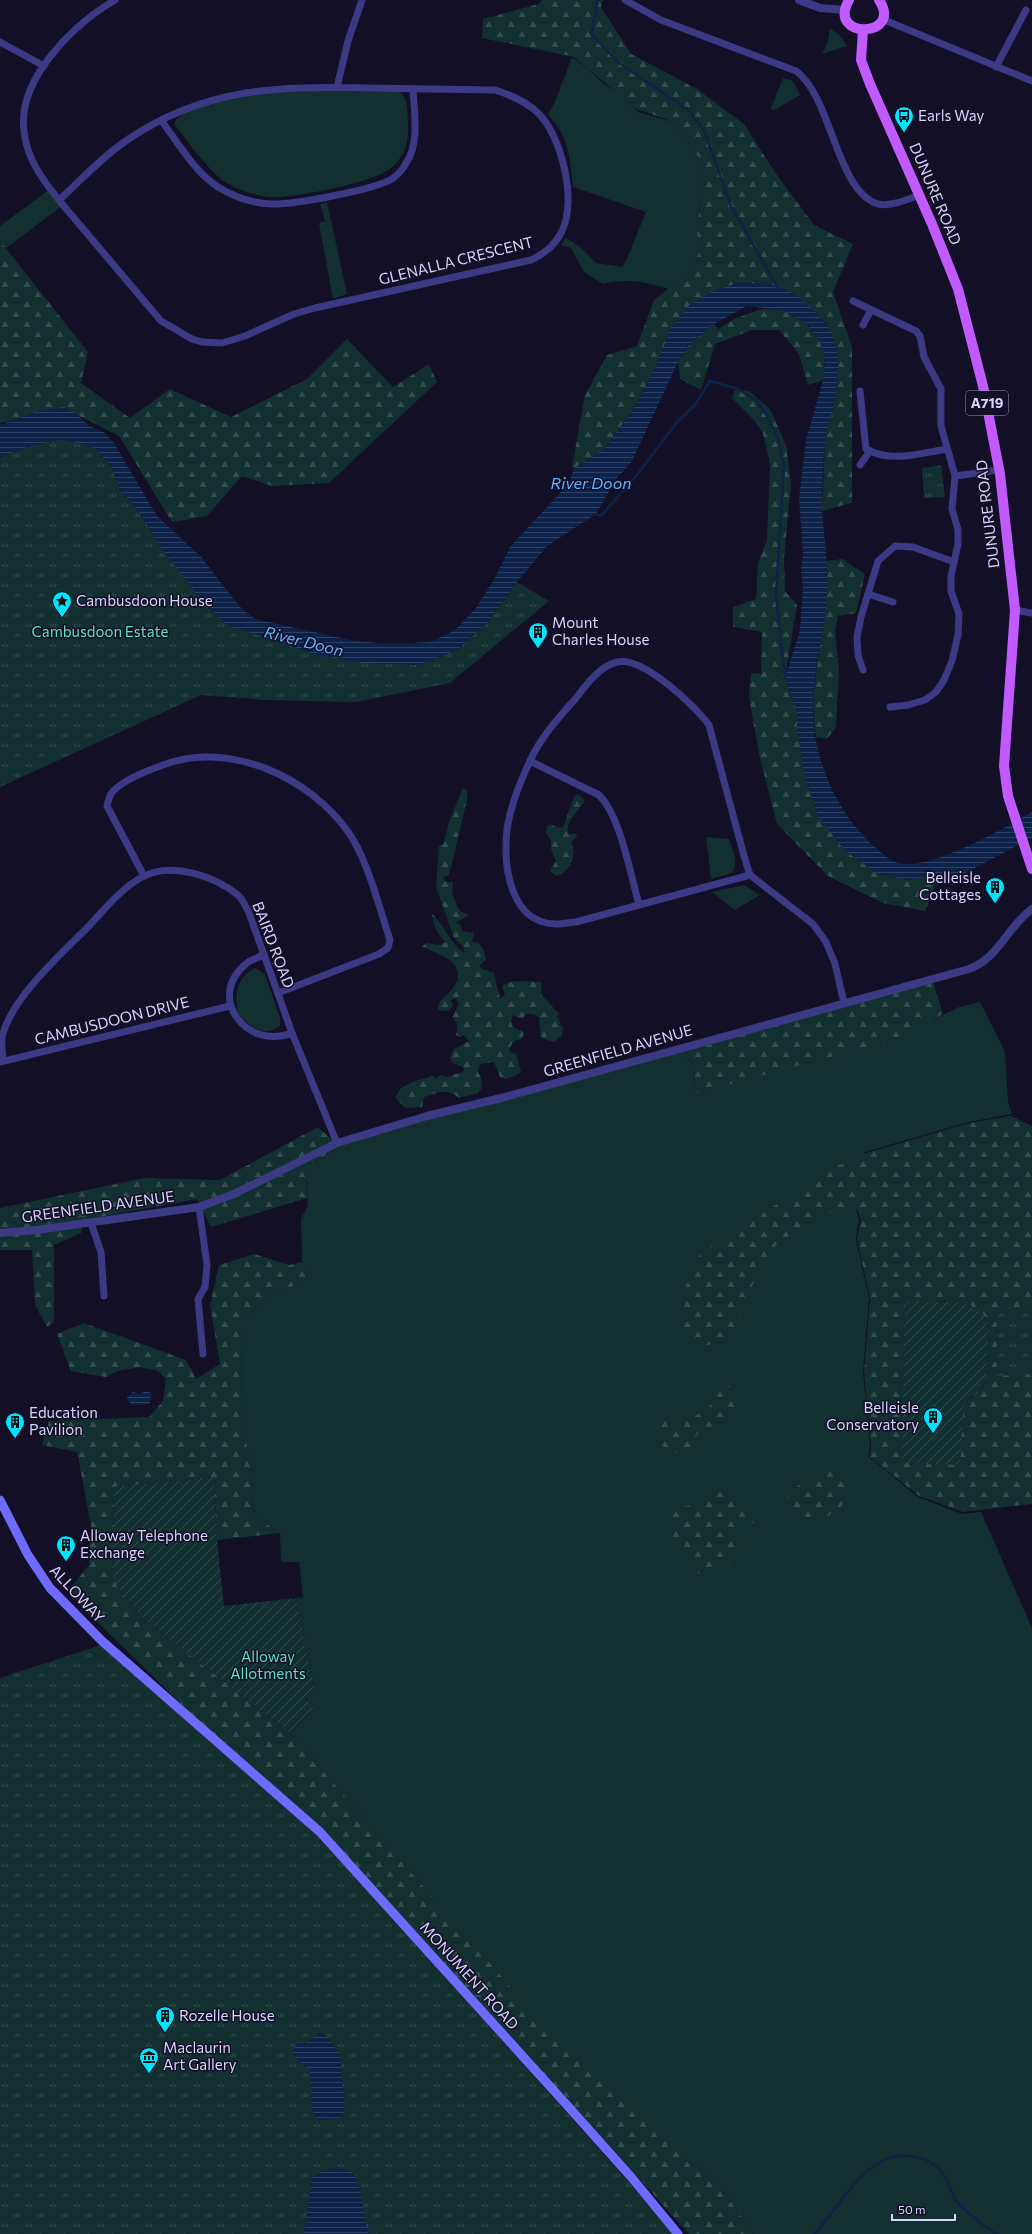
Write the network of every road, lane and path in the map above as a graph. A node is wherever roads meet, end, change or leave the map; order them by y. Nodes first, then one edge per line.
1 (115, 0) edge
2 (362, 0) edge
3 (625, 0) edge
4 (799, 0) edge
5 (849, 0) edge
6 (879, 0) edge
7 (845, 10) junction
8 (1026, 10) dead end
9 (882, 19) junction
10 (864, 30) junction
11 (0, 42) edge
12 (44, 66) junction
13 (996, 67) junction
14 (1032, 81) edge
15 (336, 87) junction
16 (413, 89) junction
17 (161, 120) junction
18 (920, 195) junction
19 (59, 200) junction
20 (853, 302) dead end
21 (871, 310) junction
22 (863, 325) dead end
23 (860, 391) dead end
24 (947, 449) junction
25 (870, 452) junction
26 (860, 465) dead end
27 (999, 470) junction
28 (955, 476) junction
29 (954, 562) junction
30 (868, 594) junction
31 (893, 602) dead end
32 (1015, 610) junction
33 (1032, 613) edge
34 (863, 670) dead end
35 (890, 707) dead end
36 (530, 761) junction
37 (1030, 865) edge
38 (750, 875) junction
39 (144, 876) junction
40 (639, 904) junction
41 (1032, 909) edge
42 (264, 954) junction
43 (278, 993) junction
44 (844, 1003) junction
45 (230, 1006) junction
46 (292, 1033) junction
47 (2, 1061) edge
48 (337, 1143) junction
49 (199, 1207) junction
50 (91, 1223) junction
51 (0, 1234) edge
52 (104, 1296) dead end
53 (203, 1354) dead end
54 (0, 1500) edge
55 (227, 1749) joint
56 (678, 2234) edge

1 - 12 street
2 - 15 street
3 - 18 street
4 - 7 street
5 - 7 main road
6 - 9 main road
7 - 10 main road
8 - 13 street
9 - 10 main road
9 - 13 street
10 - 18 main road, DUNURE ROAD / A719
11 - 12 street
12 - 19 street
13 - 14 street
15 - 16 street, GLENALLA CRESCENT
15 - 17 street, GLENALLA CRESCENT
16 - 17 street
16 - 19 street, GLENALLA CRESCENT
17 - 19 street, GLENALLA CRESCENT
18 - 27 main road, DUNURE ROAD / A719
20 - 21 street
21 - 22 street
21 - 24 street
23 - 25 street
24 - 25 street
24 - 28 street
25 - 26 street
27 - 28 street
27 - 32 main road, DUNURE ROAD / A719
28 - 29 street
29 - 30 street
29 - 35 street
30 - 31 street
30 - 34 street
32 - 33 street
32 - 37 main road, DUNURE ROAD / A719
36 - 38 street
36 - 40 street
36 - 40 street
38 - 40 street
38 - 44 street
39 - 42 street, BAIRD ROAD
39 - 43 street
39 - 47 street, BAIRD ROAD
41 - 44 street, GREENFIELD AVENUE
42 - 43 street, BAIRD ROAD
42 - 45 street
43 - 46 street, BAIRD ROAD
44 - 48 street, GREENFIELD AVENUE
45 - 46 street
45 - 47 street, CAMBUSDOON DRIVE
46 - 48 street, BAIRD ROAD
48 - 49 street, GREENFIELD AVENUE
49 - 50 street, GREENFIELD AVENUE
49 - 53 street
50 - 51 street, GREENFIELD AVENUE
50 - 52 street
54 - 55 main road, ALLOWAY
55 - 56 main road, MONUMENT ROAD

